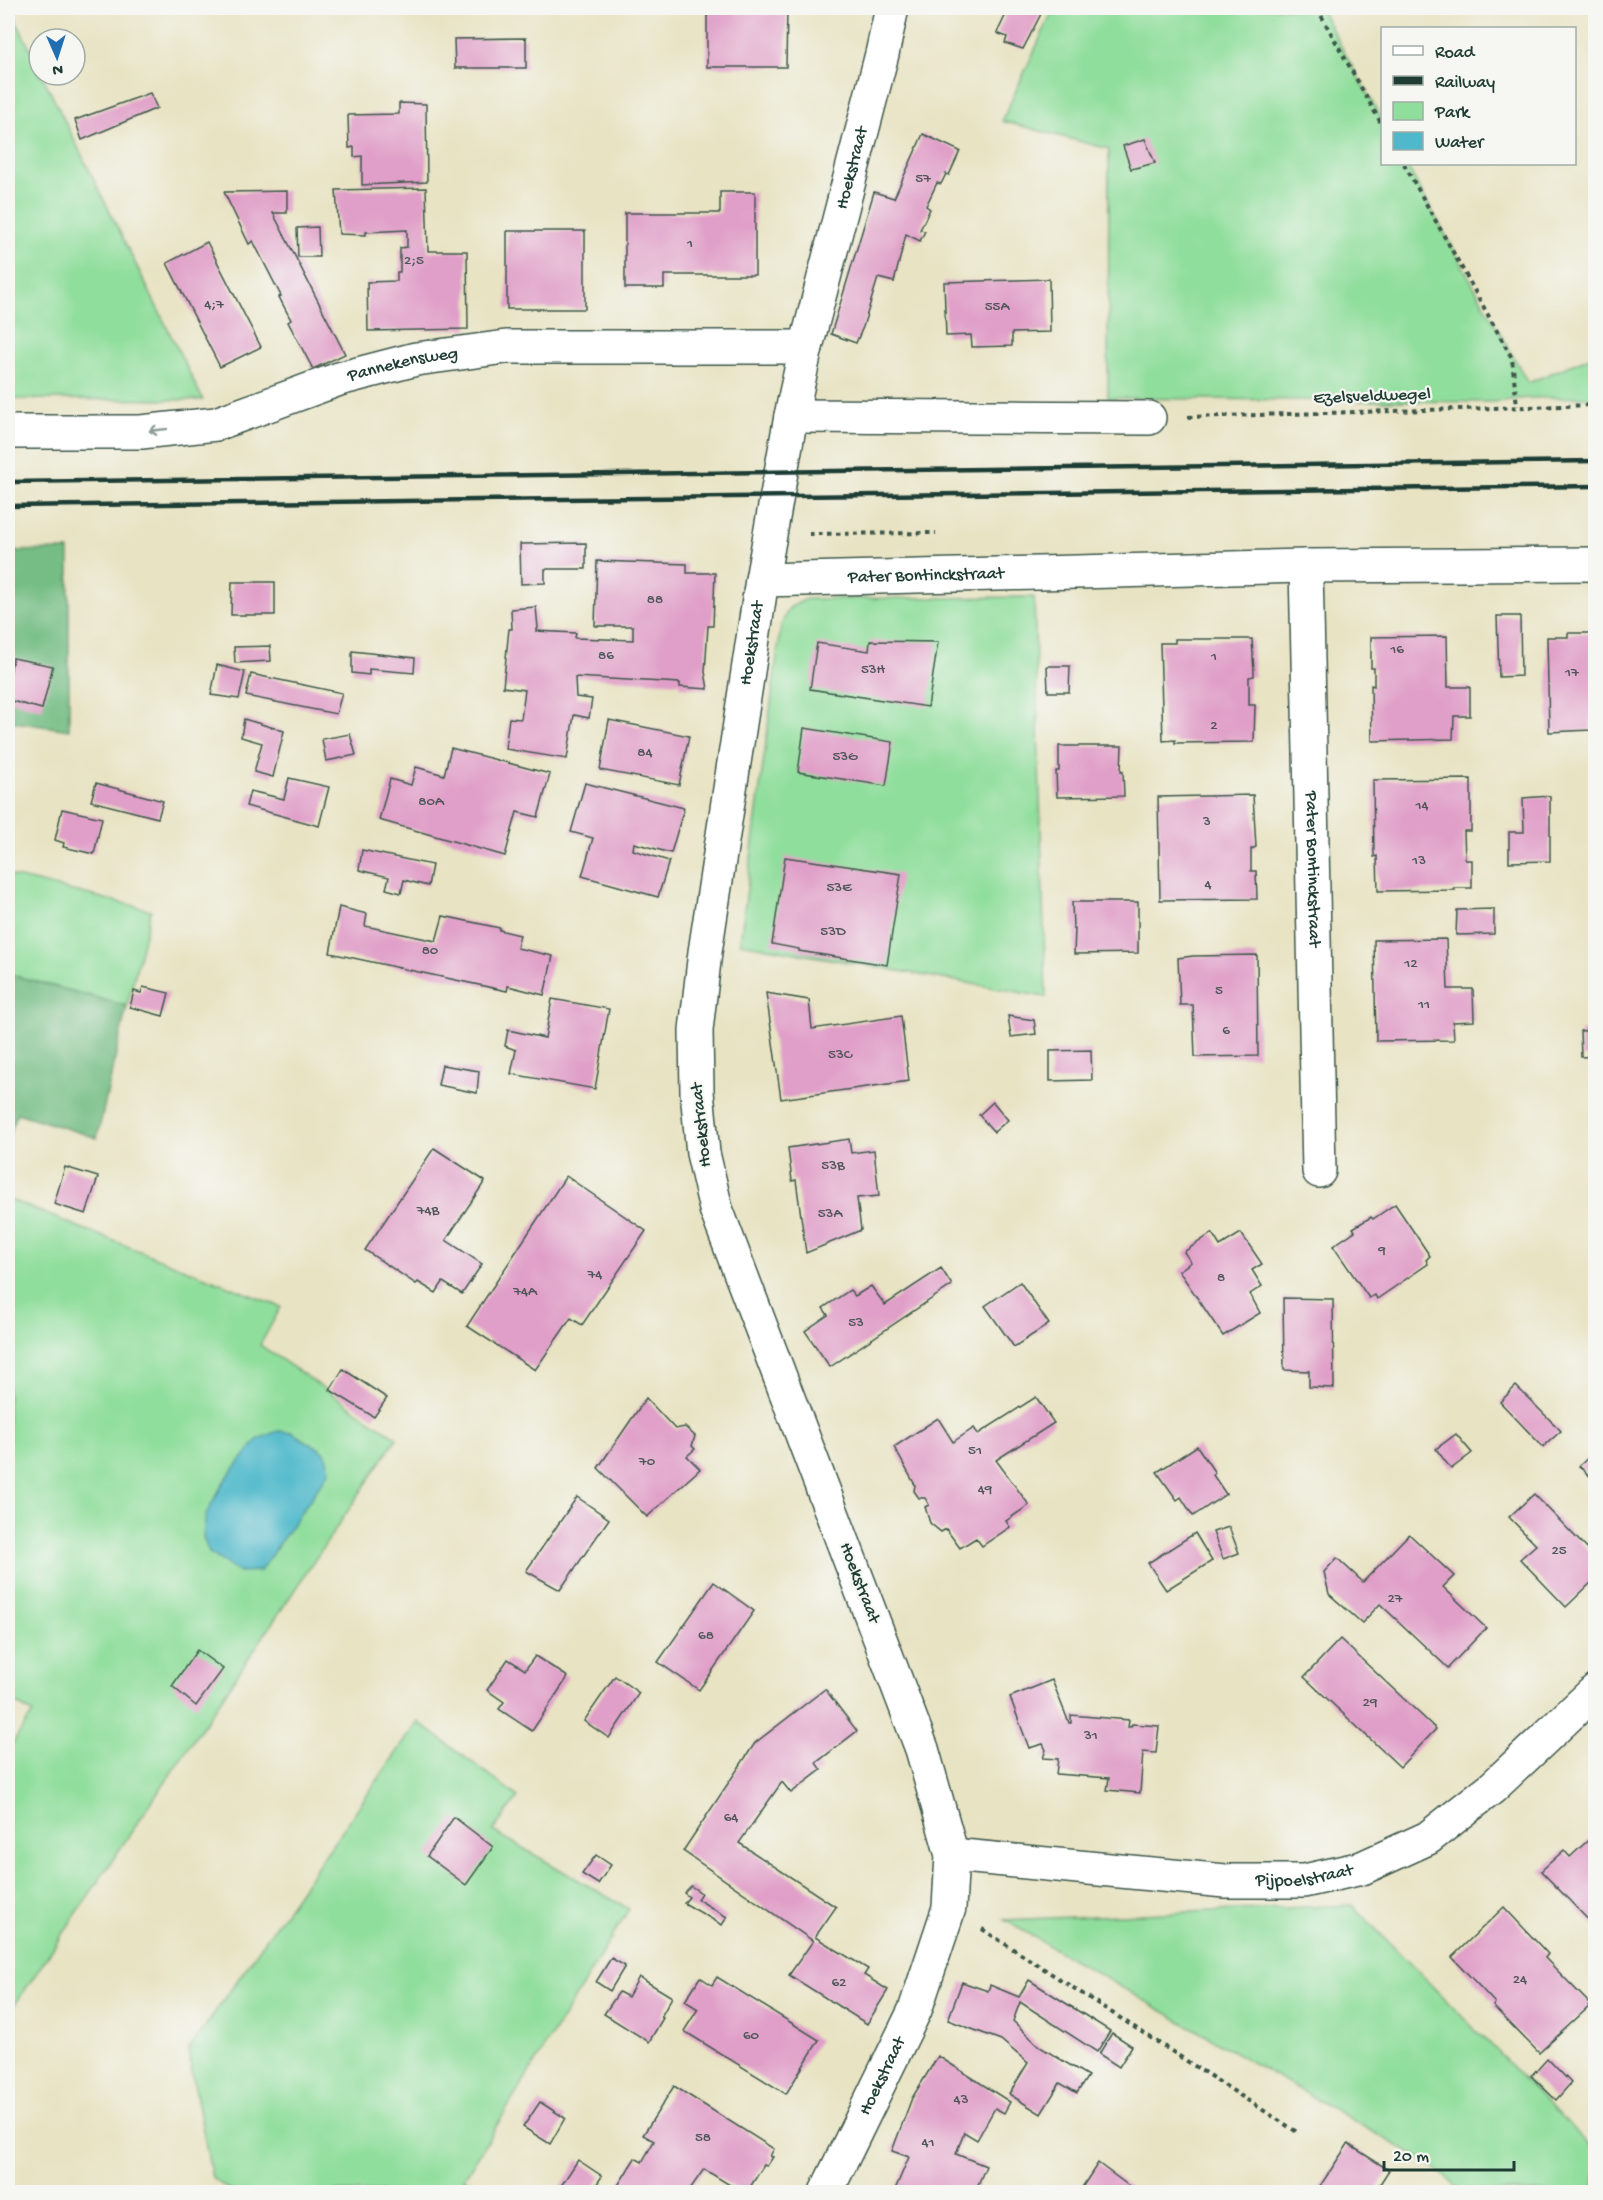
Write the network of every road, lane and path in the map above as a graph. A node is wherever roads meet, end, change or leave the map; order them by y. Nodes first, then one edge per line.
1 (892, 8) edge
2 (1317, 8) edge
3 (1381, 121) edge
4 (1405, 165) edge
5 (806, 346) junction
6 (1596, 405) edge
7 (1517, 406) junction
8 (791, 416) junction
9 (1149, 418) joint
10 (8, 432) edge
11 (1596, 564) edge
12 (1306, 566) junction
13 (762, 580) junction
14 (1319, 1171) dead end
15 (1596, 1690) edge
16 (952, 1856) junction
17 (949, 1908) junction
18 (1297, 2132) dead end
19 (826, 2193) edge

1 - 5 street, Hoekstraat
2 - 3 path
4 - 7 path
5 - 8 street, Hoekstraat
5 -> 10 street, Pannekensweg
6 - 7 path, Ezelsveldwegel
7 - 9 path, Ezelsveldwegel
8 - 9 street
8 - 13 street, Hoekstraat
11 - 12 street, Pater Bontinckstraat
12 - 13 street, Pater Bontinckstraat
12 - 14 street, Pater Bontinckstraat
13 - 16 street, Hoekstraat
15 - 16 street, Pijpoelstraat
16 - 17 street, Hoekstraat
17 - 18 path
17 - 19 street, Hoekstraat

